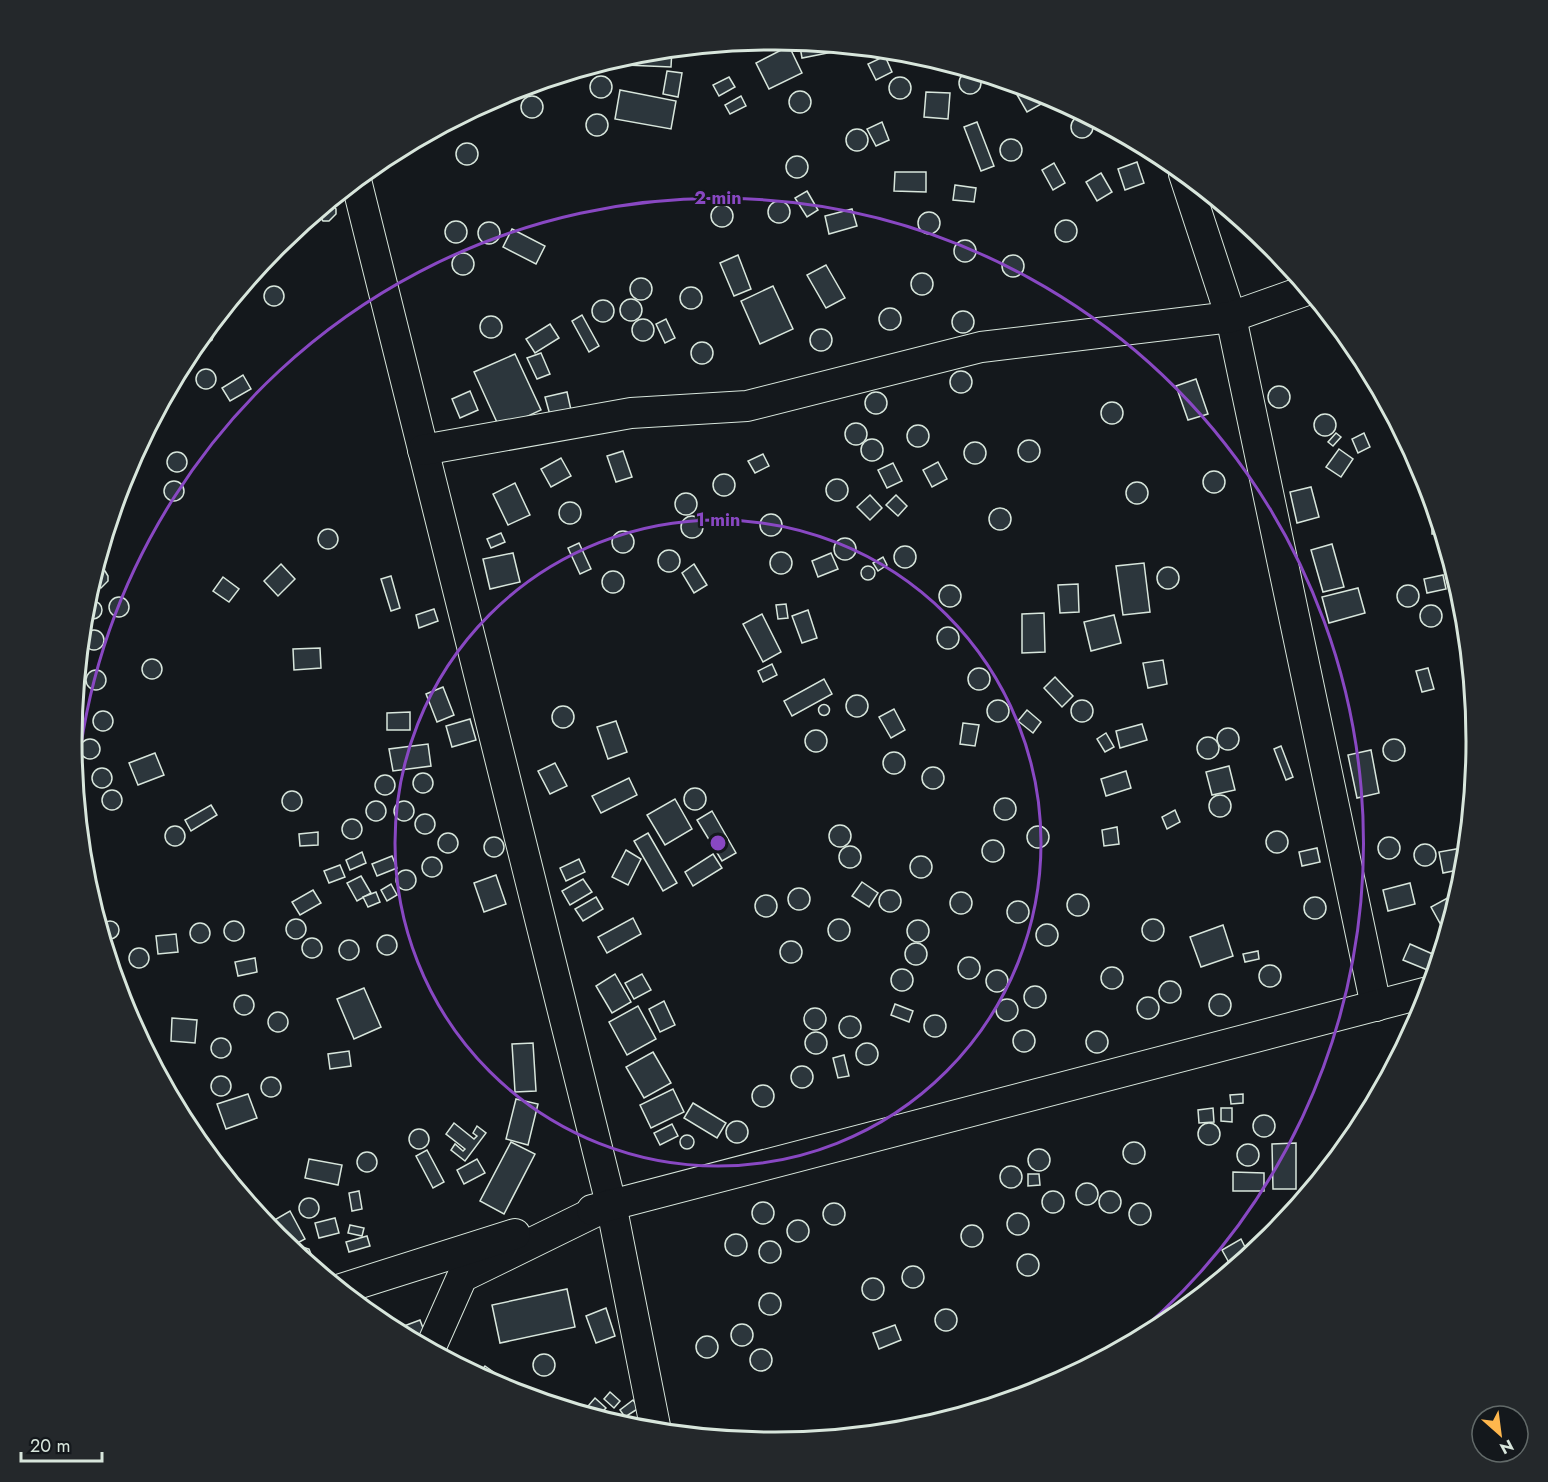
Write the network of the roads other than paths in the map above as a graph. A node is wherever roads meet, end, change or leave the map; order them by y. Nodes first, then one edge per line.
1 (1188, 187) edge
2 (358, 188) edge
3 (1300, 292) edge
4 (1231, 317) junction
5 (423, 450) junction
6 (1417, 995) edge
7 (1376, 1006) junction
8 (611, 1204) junction
9 (349, 1287) edge
10 (433, 1343) edge
11 (654, 1422) edge

1 - 4 street
2 - 5 street
3 - 4 street
4 - 5 street
4 - 7 street
5 - 8 street
6 - 7 street
7 - 8 street
8 - 9 street
8 - 10 street
8 - 11 street

